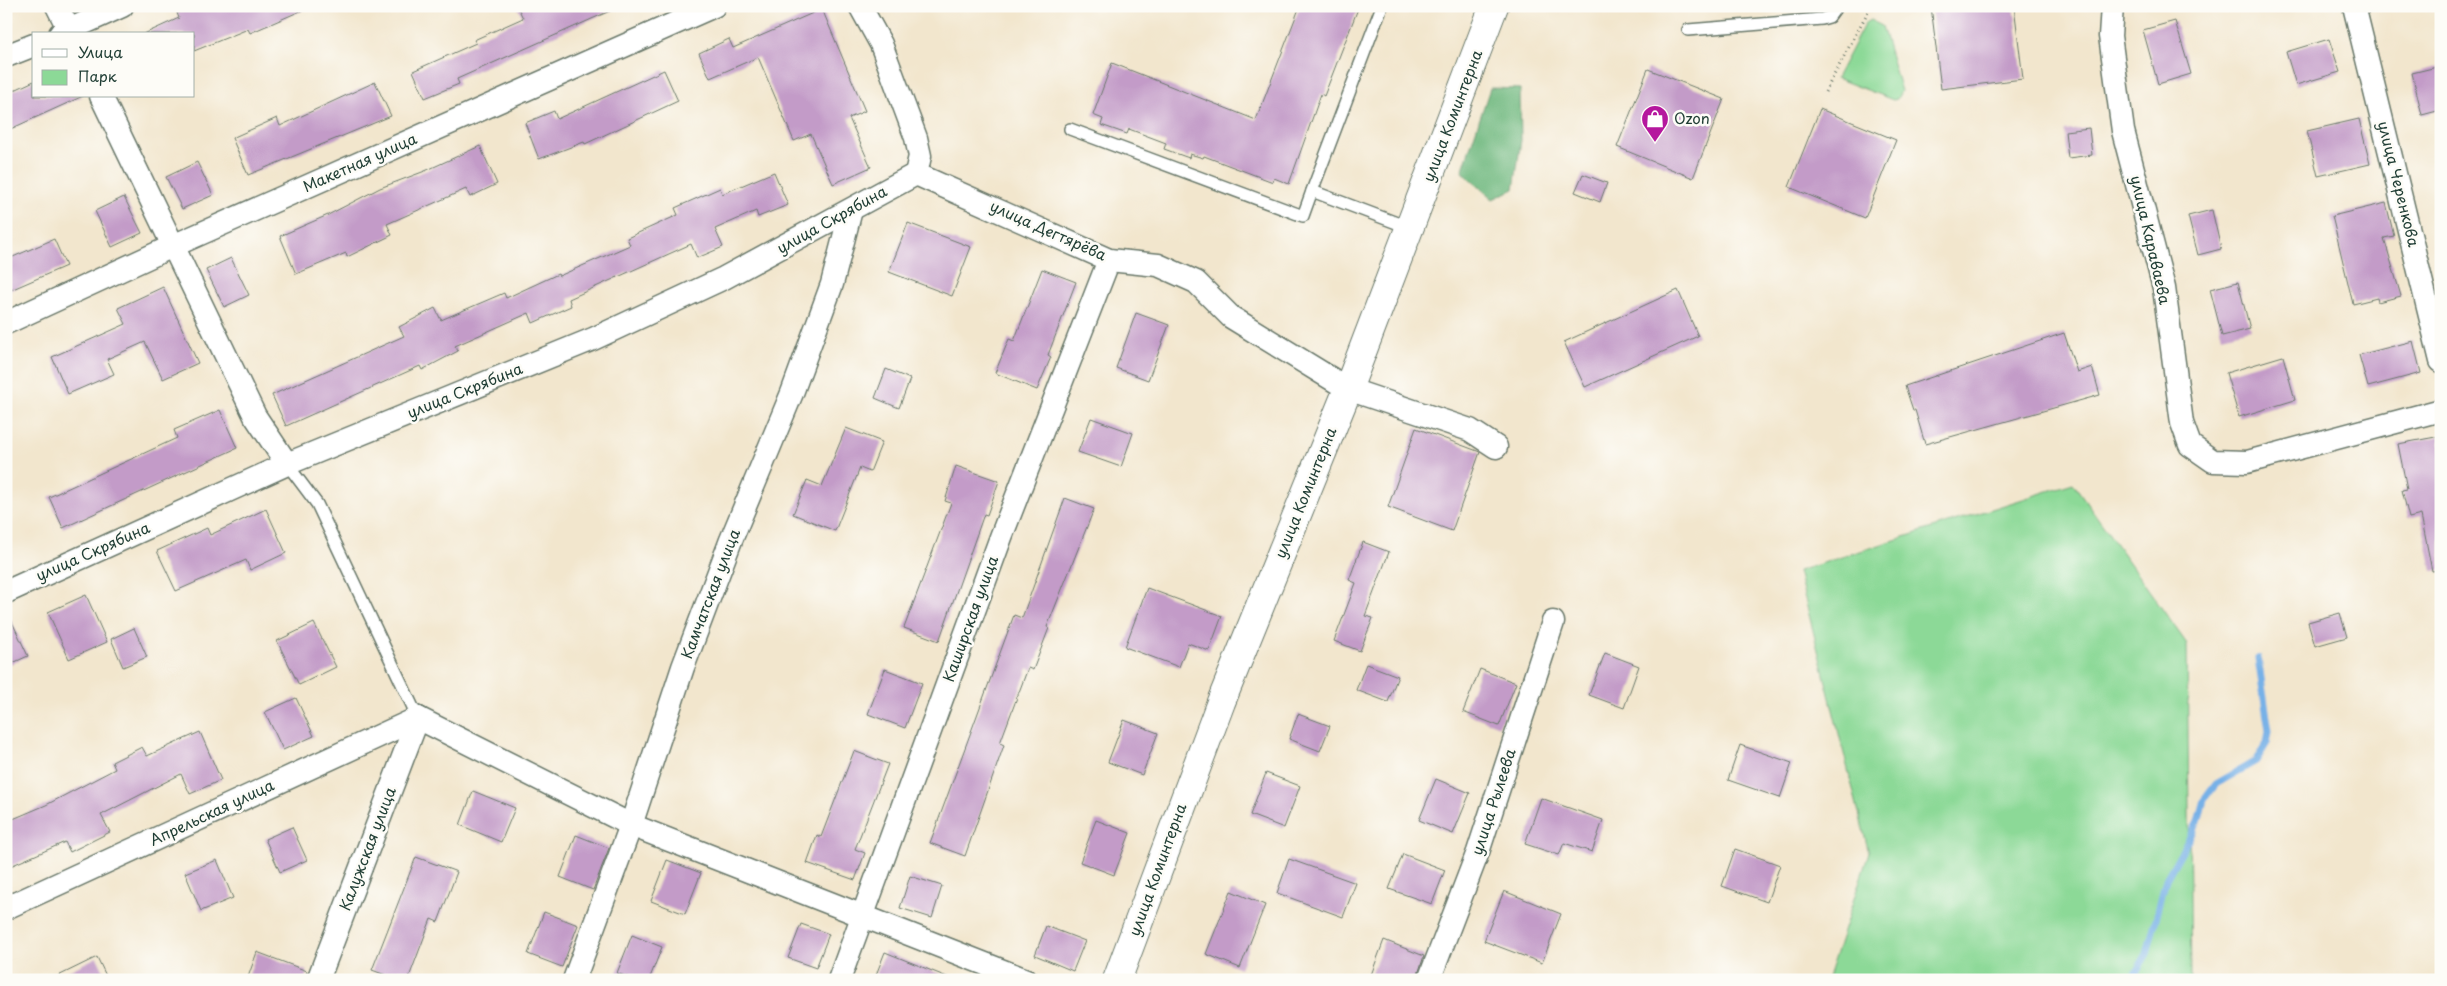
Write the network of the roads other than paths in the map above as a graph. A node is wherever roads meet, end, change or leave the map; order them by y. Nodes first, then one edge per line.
1 (58, 6) edge
2 (122, 6) edge
3 (714, 6) edge
4 (860, 6) edge
5 (1382, 6) edge
6 (1494, 6) edge
7 (1837, 6) edge
8 (2112, 6) edge
9 (2354, 6) edge
10 (1688, 30) dead end
11 (66, 32) edge
12 (32, 46) edge
13 (6, 56) edge
14 (102, 98) edge
15 (1070, 129) dead end
16 (916, 174) junction
17 (1312, 191) junction
18 (852, 210) junction
19 (1410, 228) junction
20 (175, 245) junction
21 (1109, 260) junction
22 (6, 323) edge
23 (2441, 361) edge
24 (1348, 389) junction
25 (2441, 410) edge
26 (1496, 447) dead end
27 (288, 464) junction
28 (6, 592) edge
29 (1553, 622) dead end
30 (418, 718) junction
31 (631, 825) junction
32 (6, 908) edge
33 (863, 916) junction
34 (318, 980) edge
35 (574, 980) edge
36 (838, 980) edge
37 (1026, 980) edge
38 (1117, 980) edge
39 (1429, 980) edge

1 - 11 street
2 - 11 street
3 - 20 street, Макетная улица
4 - 16 street
5 - 17 lane
6 - 19 street, улица Коминтерна
7 - 10 lane
8 - 25 street, улица Караваева
9 - 23 street, улица Черенкова
12 - 13 street
14 - 20 street
15 - 17 lane
16 - 18 street, улица Скрябина
16 - 21 street, улица Дегтярёва
17 - 19 lane
18 - 27 street, улица Скрябина
18 - 31 street, Камчатская улица
19 - 24 street, улица Коминтерна
20 - 22 street, Макетная улица
20 - 27 street
21 - 24 street, улица Дегтярёва
21 - 33 street, Каширская улица
24 - 26 street, улица Дегтярёва
24 - 38 street, улица Коминтерна
27 - 28 street, улица Скрябина
27 - 30 lane
29 - 39 street, улица Рылеева
30 - 31 street
30 - 32 street, Апрельская улица
30 - 34 street, Калужская улица
31 - 33 street
31 - 35 street, Камчатская улица
33 - 36 street, Каширская улица
33 - 37 street

